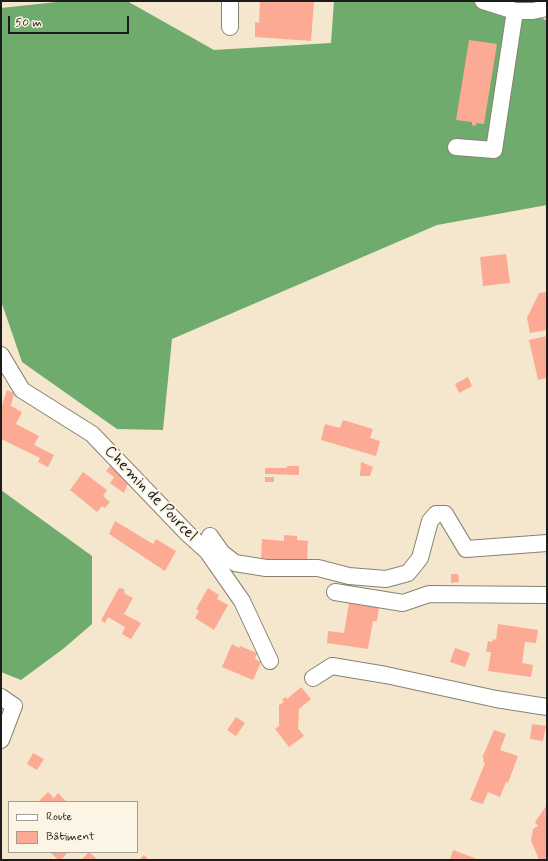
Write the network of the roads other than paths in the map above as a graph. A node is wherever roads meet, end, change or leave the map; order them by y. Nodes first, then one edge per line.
1 (230, 1) edge
2 (483, 1) edge
3 (547, 8) edge
4 (515, 11) junction
5 (230, 27) dead end
6 (456, 146) dead end
7 (1, 355) edge
8 (210, 536) dead end
9 (547, 543) edge
10 (335, 592) dead end
11 (547, 595) edge
12 (270, 661) dead end
13 (313, 678) dead end
14 (1, 697) edge
15 (547, 707) edge
16 (1, 740) edge

1 - 5 street
2 - 4 street
3 - 4 street
4 - 6 street
7 - 12 street, Chemin de Pourcel
8 - 9 street
10 - 11 street
13 - 15 street
14 - 16 street

